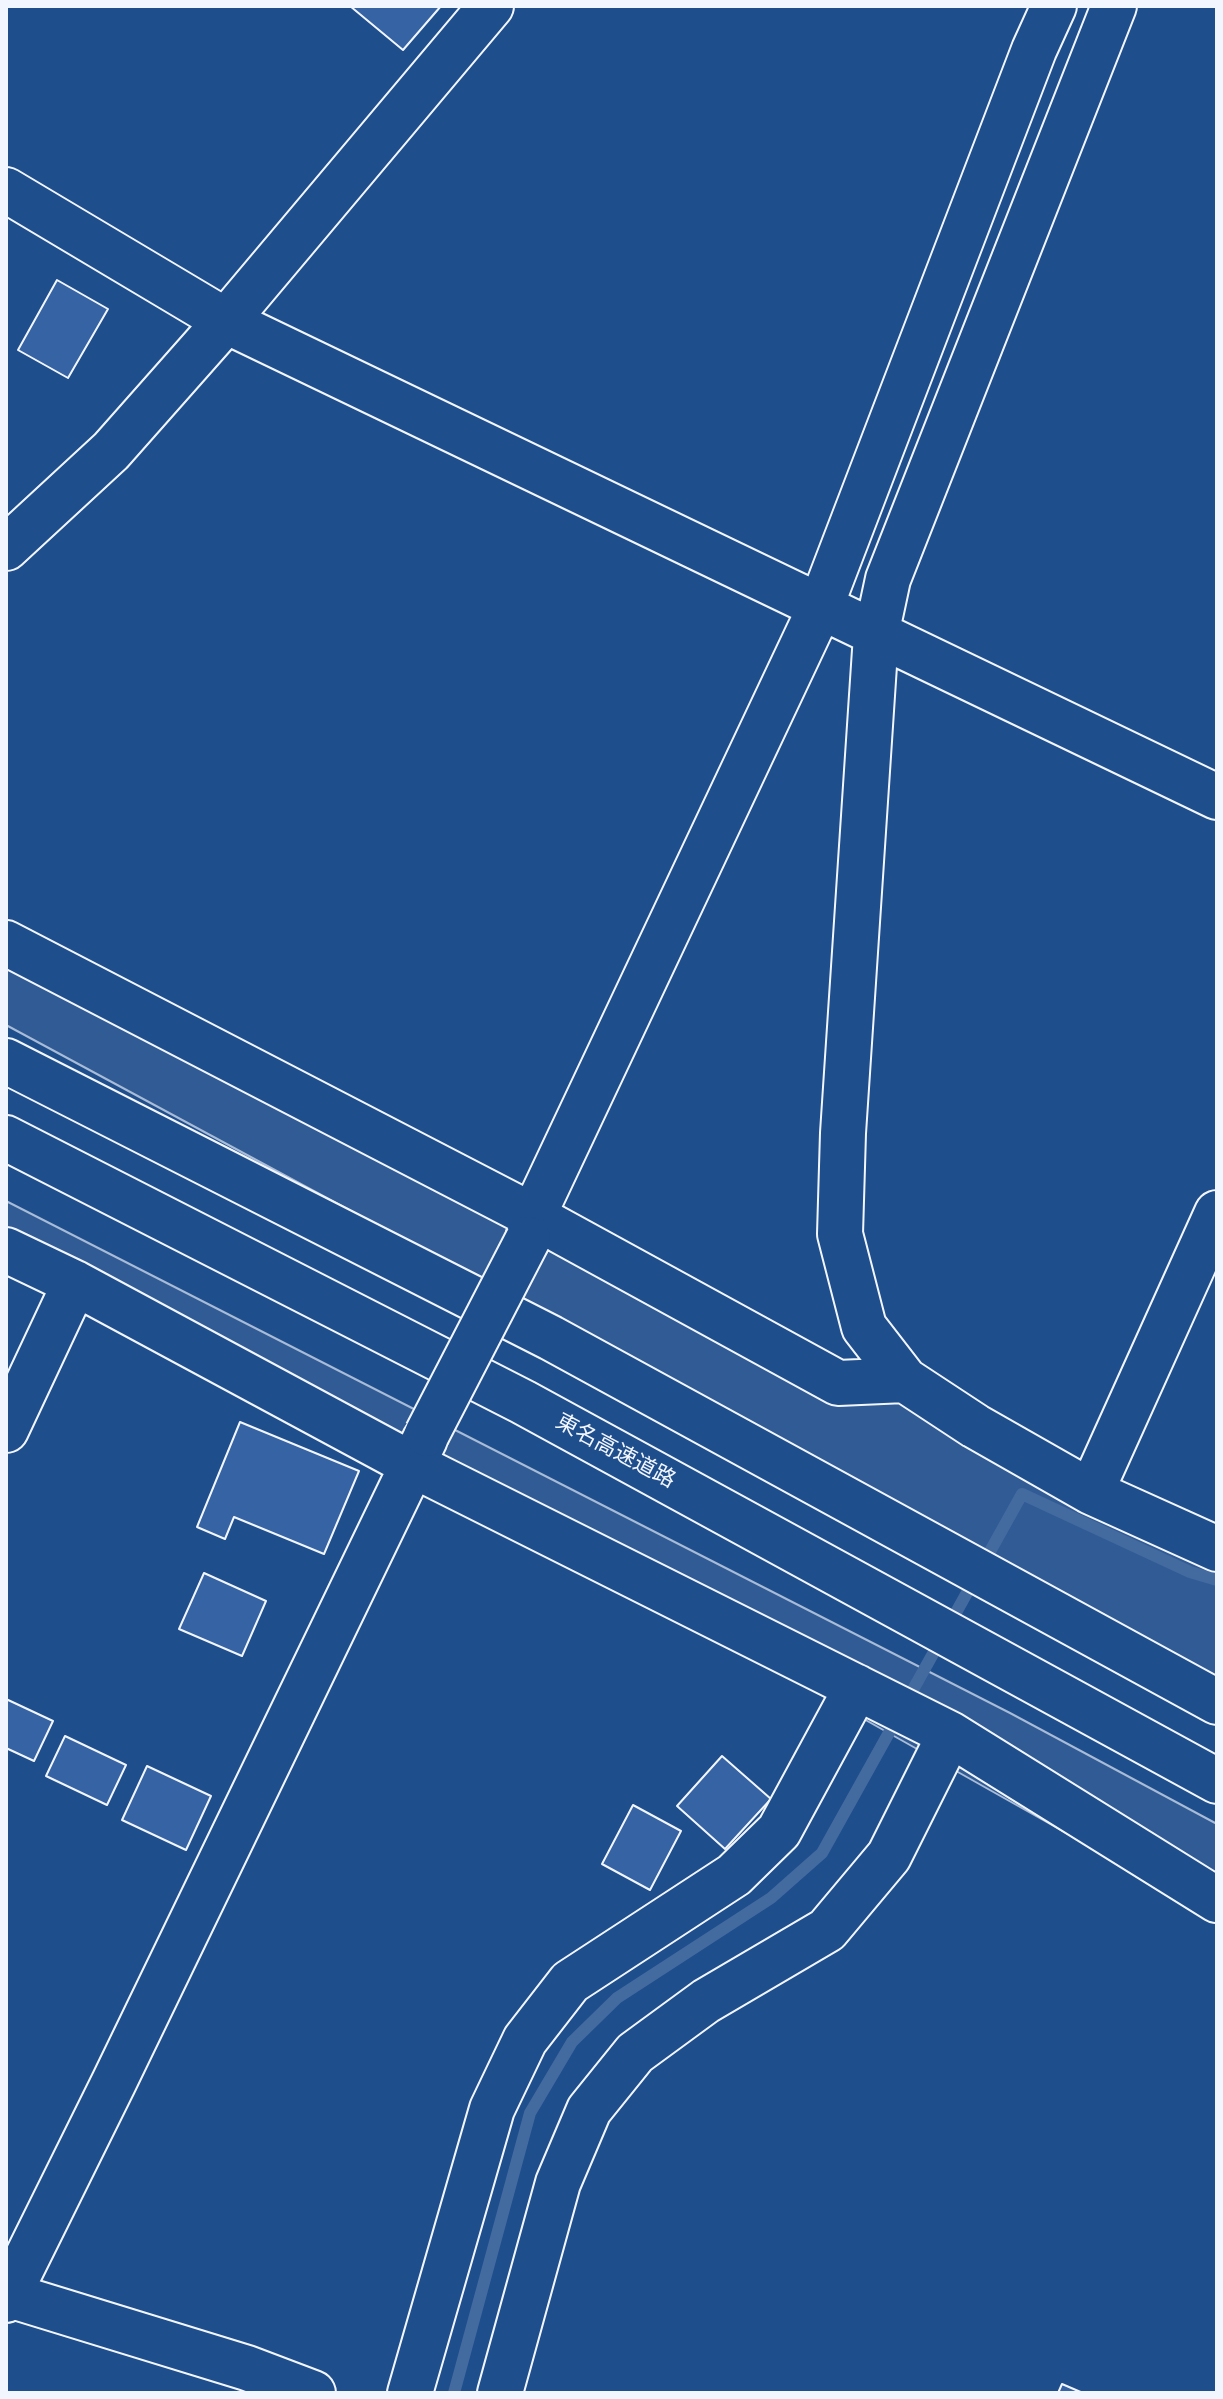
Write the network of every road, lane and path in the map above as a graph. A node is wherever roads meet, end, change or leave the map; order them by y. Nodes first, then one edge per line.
1 (491, 6) edge
2 (1054, 6) edge
3 (1114, 6) edge
4 (6, 190) edge
5 (226, 321) junction
6 (6, 548) edge
7 (820, 608) junction
8 (876, 635) junction
9 (1217, 797) edge
10 (6, 943) edge
11 (6, 1061) edge
12 (6, 1138) edge
13 (1217, 1213) edge
14 (530, 1227) junction
15 (6, 1250) edge
16 (75, 1283) junction
17 (905, 1380) junction
18 (6, 1430) edge
19 (420, 1449) junction
20 (1091, 1492) junction
21 (1217, 1549) edge
22 (857, 1687) junction
23 (1217, 1702) edge
24 (950, 1734) junction
25 (1217, 1781) edge
26 (1217, 1900) edge
27 (7, 2297) edge
28 (313, 2393) edge
29 (410, 2393) edge
30 (500, 2393) edge

1 - 5 main road
2 - 7 main road
3 - 8 main road
4 - 5 main road
5 - 6 main road
5 - 7 main road
7 - 8 main road
7 - 14 main road
8 - 9 main road
8 - 17 main road
10 - 14 main road
11 - 23 main road
12 - 25 main road, 東名高速道路
13 - 20 main road
14 - 17 main road
14 - 19 main road, bridge
15 - 16 main road
16 - 18 main road
16 - 19 main road
17 - 20 main road
19 - 22 main road
19 - 27 main road
20 - 21 main road
22 - 24 main road
22 - 29 main road
24 - 26 main road
24 - 30 main road
27 - 28 main road

